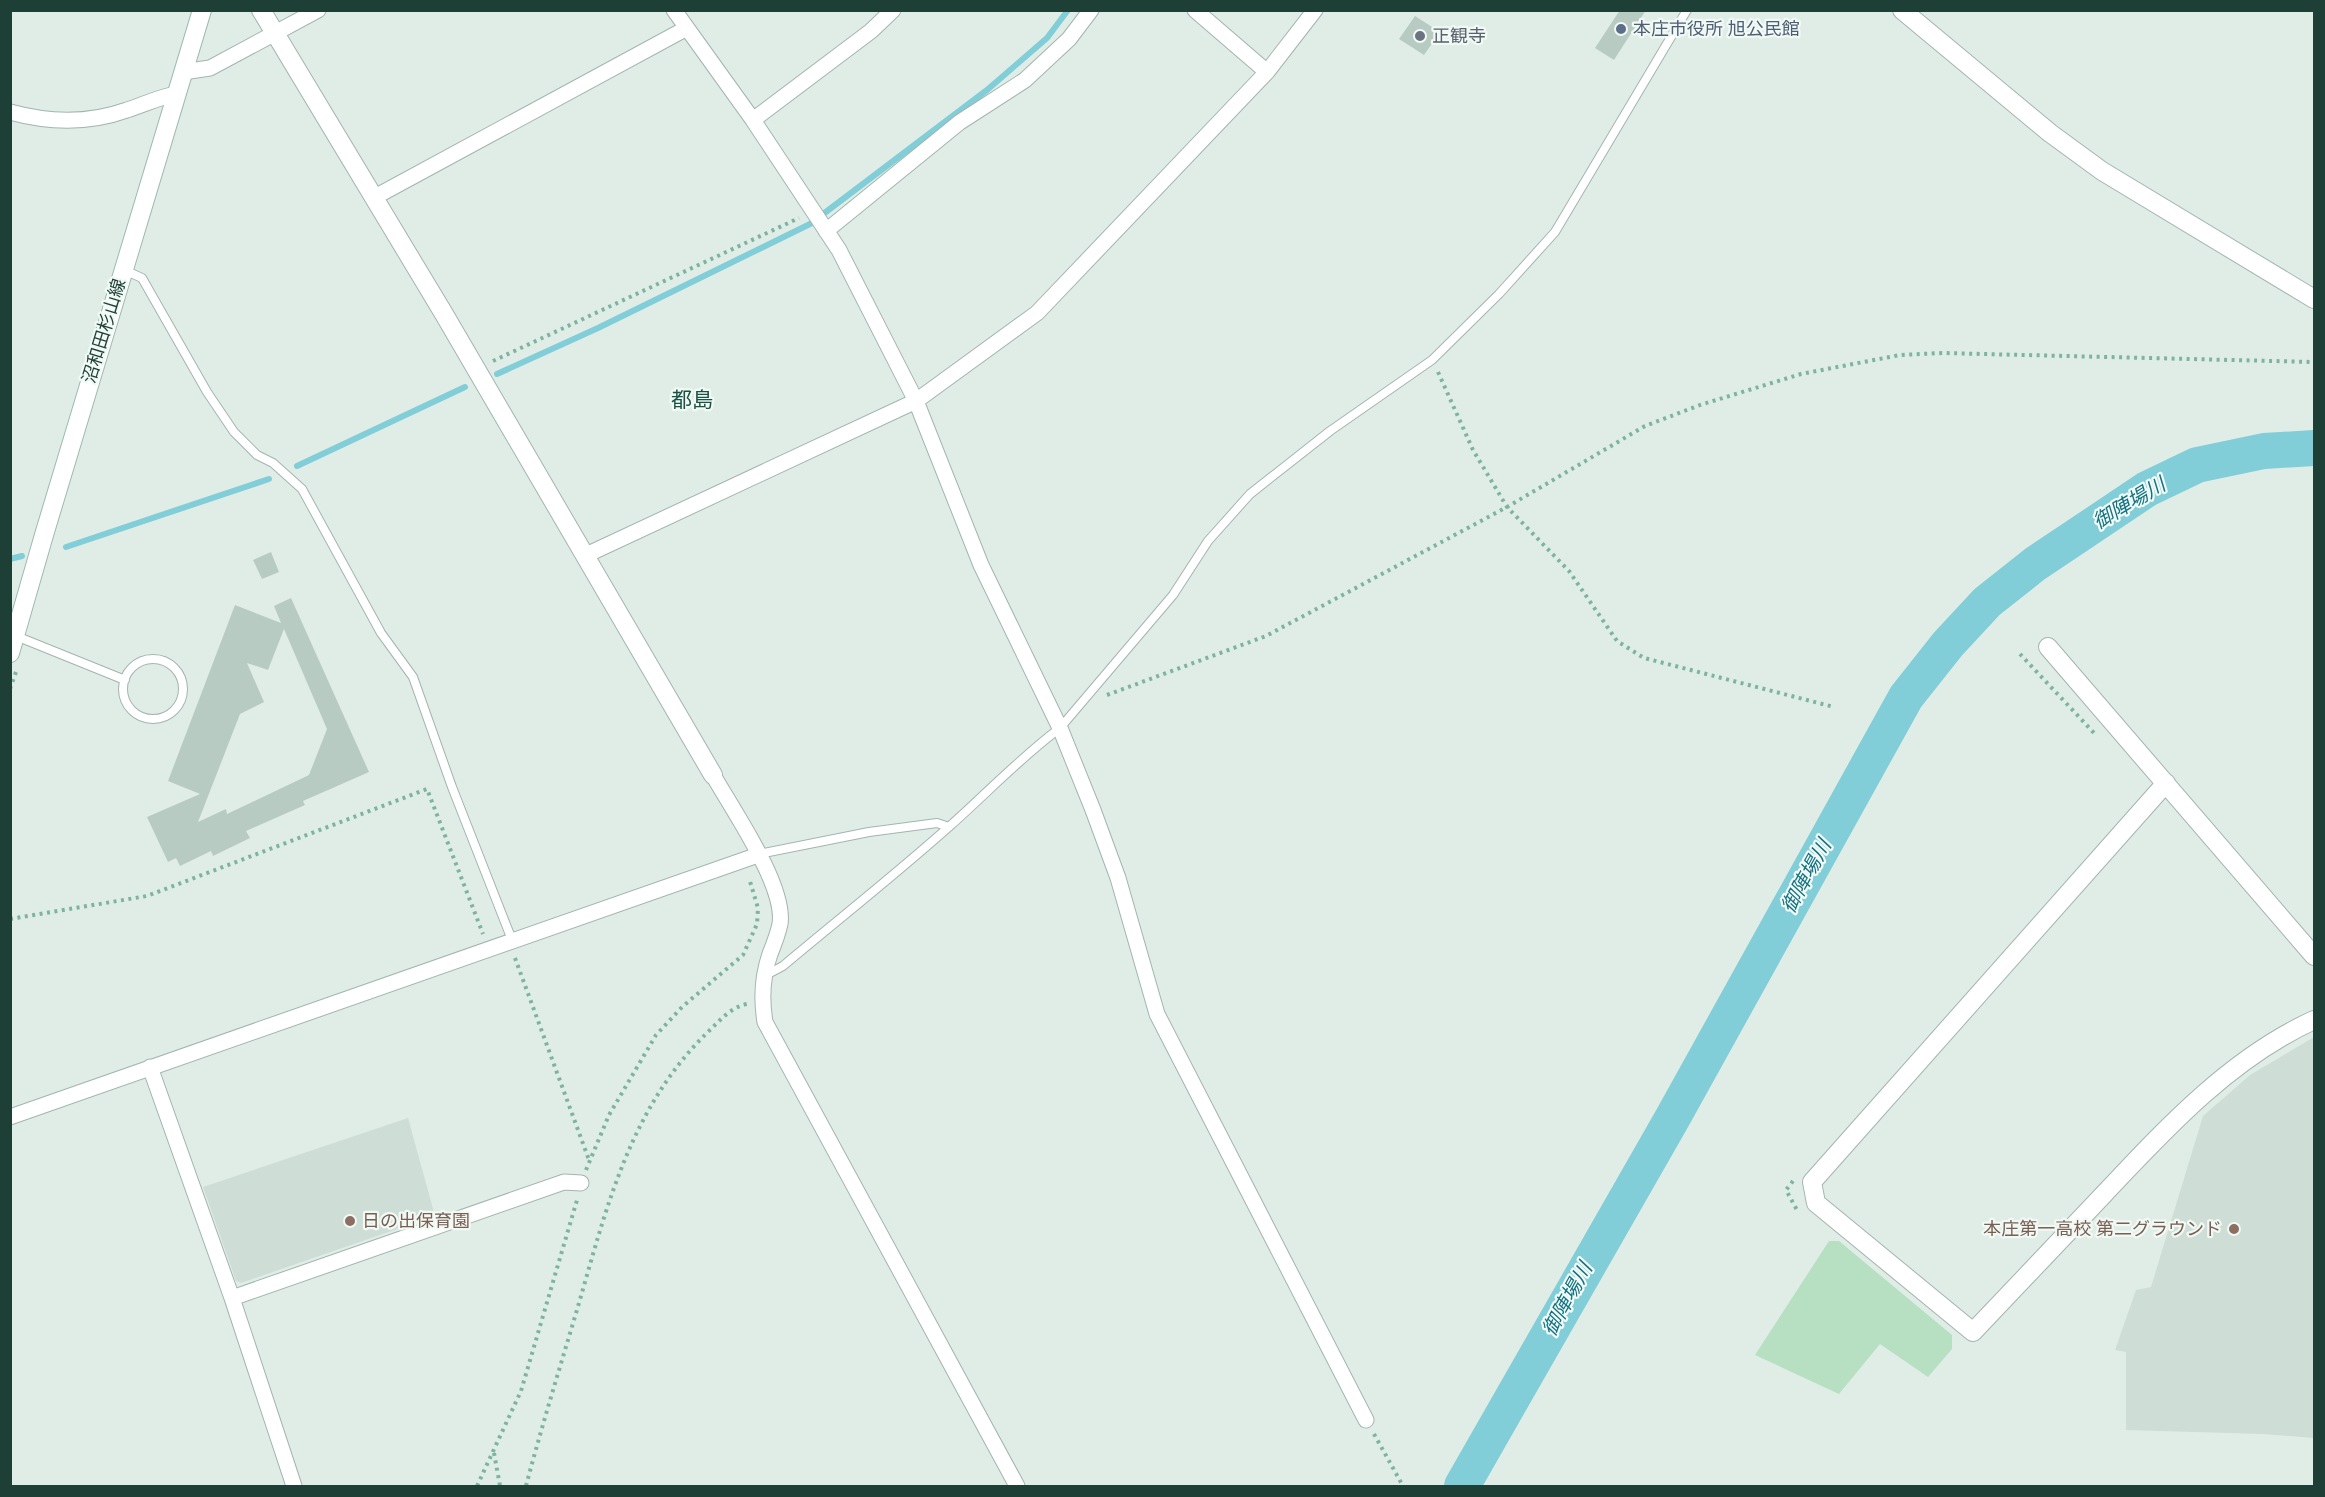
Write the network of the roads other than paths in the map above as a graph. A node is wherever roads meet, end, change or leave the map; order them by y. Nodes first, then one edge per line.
1 (202, 10) edge
2 (261, 10) edge
3 (318, 10) edge
4 (674, 10) edge
5 (893, 10) edge
6 (1091, 10) edge
7 (1195, 10) edge
8 (1315, 10) edge
9 (1687, 10) edge
10 (1902, 10) edge
11 (687, 28) junction
12 (276, 33) junction
13 (183, 72) junction
14 (1267, 72) junction
15 (176, 94) junction
16 (10, 112) edge
17 (753, 120) junction
18 (374, 198) junction
19 (826, 231) junction
20 (123, 270) junction
21 (2314, 299) edge
22 (916, 401) junction
23 (584, 556) junction
24 (13, 644) edge
25 (2048, 647) dead end
26 (125, 680) junction
27 (1060, 728) junction
28 (713, 775) joint
29 (2166, 783) junction
30 (949, 827) junction
31 (751, 857) junction
32 (512, 940) junction
33 (2314, 956) edge
34 (764, 976) junction
35 (2314, 1020) edge
36 (150, 1067) junction
37 (10, 1117) edge
38 (581, 1183) road end
39 (232, 1298) junction
40 (1366, 1420) road end
41 (294, 1486) edge
42 (1017, 1486) edge

1 - 13 street, 沼和田杉山線
2 - 12 street
3 - 12 street
4 - 11 street
5 - 17 street
6 - 19 street
7 - 14 street
8 - 14 street
9 - 27 lane
10 - 21 street
11 - 17 street
11 - 18 street
12 - 13 street
12 - 18 street
13 - 15 street, 沼和田杉山線
14 - 22 street
15 - 16 street
15 - 20 street, 沼和田杉山線
17 - 19 street
18 - 23 street
19 - 22 street
20 - 24 street, 沼和田杉山線
20 - 32 lane
22 - 23 street
22 - 27 street
23 - 28 street
24 - 26 lane
25 - 29 street
26 - 26 lane
27 - 30 lane
27 - 40 street
28 - 31 street
29 - 33 street
29 - 35 street
30 - 31 lane
30 - 34 lane
31 - 32 street
31 - 34 street
32 - 36 street
34 - 42 street
36 - 37 street
36 - 39 street
38 - 39 street
39 - 41 street

